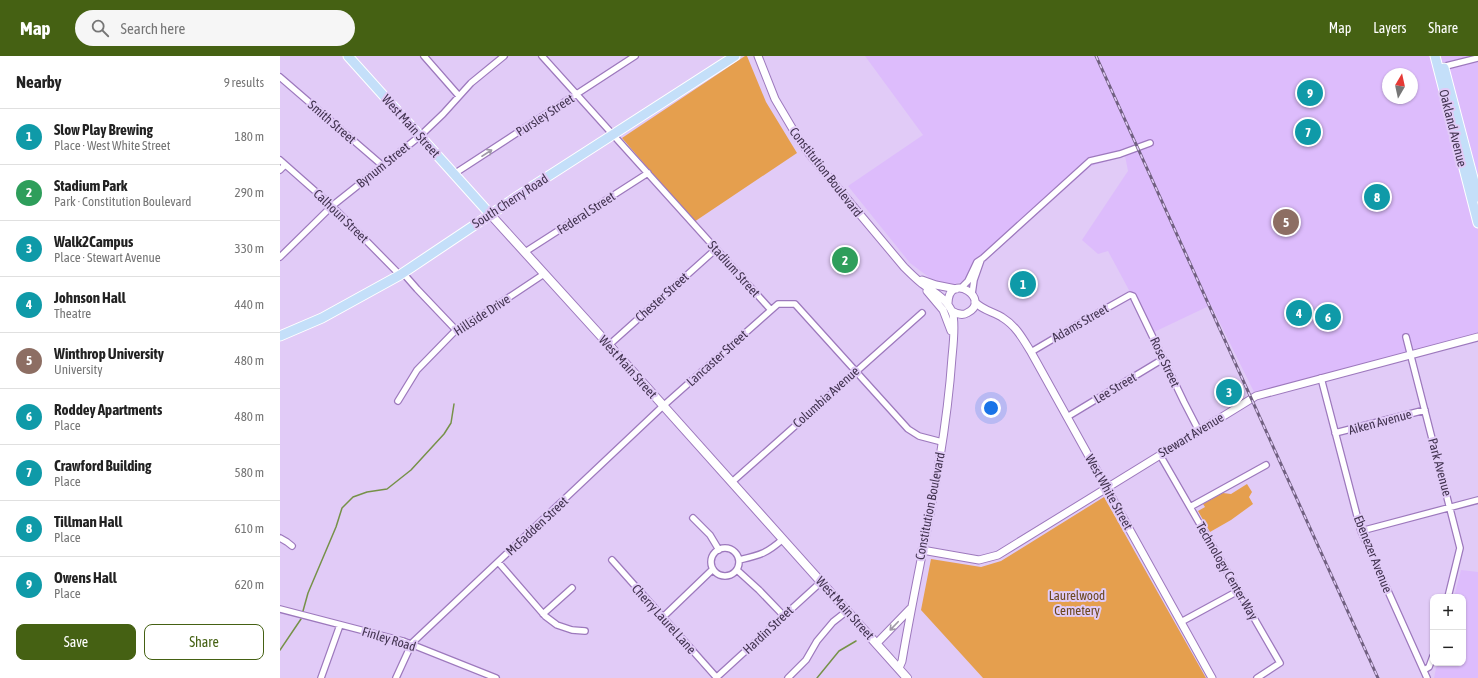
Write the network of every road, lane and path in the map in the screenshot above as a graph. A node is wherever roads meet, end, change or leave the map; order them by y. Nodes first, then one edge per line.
1 (348, 56) edge
2 (424, 56) edge
3 (504, 56) edge
4 (542, 56) edge
5 (635, 56) edge
6 (735, 56) edge
7 (758, 56) edge
8 (1435, 56) edge
9 (1441, 56) edge
10 (1478, 58) edge
11 (1441, 67) junction
12 (280, 78) edge
13 (576, 94) junction
14 (459, 96) junction
15 (612, 135) junction
16 (420, 136) junction
17 (1150, 143) dead end
18 (280, 160) edge
19 (285, 165) junction
20 (383, 166) junction
21 (280, 170) edge
22 (648, 173) junction
23 (454, 174) junction
24 (1476, 200) edge
25 (332, 206) junction
26 (490, 214) junction
27 (1478, 223) edge
28 (716, 249) junction
29 (525, 252) junction
30 (280, 257) edge
31 (981, 260) junction
32 (401, 274) junction
33 (544, 274) junction
34 (913, 275) junction
35 (919, 281) junction
36 (958, 289) junction
37 (972, 294) junction
38 (1130, 295) joint
39 (975, 302) junction
40 (948, 304) junction
41 (771, 310) junction
42 (952, 311) junction
43 (922, 313) dead end
44 (967, 313) junction
45 (996, 314) junction
46 (456, 330) junction
47 (280, 336) edge
48 (1406, 337) dead end
49 (1478, 337) edge
50 (953, 340) junction
51 (609, 345) junction
52 (1031, 352) junction
53 (1410, 355) junction
54 (1163, 359) junction
55 (856, 371) junction
56 (1321, 378) junction
57 (398, 401) dead end
58 (663, 406) junction
59 (1425, 410) junction
60 (1067, 417) junction
61 (1199, 431) junction
62 (1335, 433) junction
63 (942, 442) junction
64 (1160, 454) junction
65 (1266, 465) dead end
66 (732, 482) junction
67 (1106, 488) junction
68 (1478, 500) edge
69 (1190, 507) junction
70 (1450, 508) junction
71 (693, 518) dead end
72 (1361, 531) junction
73 (280, 538) edge
74 (782, 539) junction
75 (292, 546) dead end
76 (719, 550) junction
77 (922, 550) junction
78 (612, 560) dead end
79 (739, 560) junction
80 (499, 563) junction
81 (713, 570) junction
82 (737, 570) junction
83 (821, 582) junction
84 (572, 588) dead end
85 (1238, 591) junction
86 (1449, 594) edge
87 (911, 608) junction
88 (280, 609) edge
89 (848, 611) junction
90 (543, 614) junction
91 (784, 616) junction
92 (662, 618) junction
93 (1181, 622) junction
94 (340, 625) junction
95 (585, 631) dead end
96 (877, 643) junction
97 (411, 645) junction
98 (1430, 664) edge
99 (898, 668) junction
100 (1424, 670) junction
101 (321, 678) edge
102 (396, 678) edge
103 (496, 678) edge
104 (716, 678) edge
105 (788, 678) edge
106 (906, 678) edge
107 (1212, 678) edge
108 (1257, 678) edge
109 (1427, 678) edge

1 - 16 main road, West Main Street
2 - 14 street
3 - 14 street, Bynum Street
4 - 13 street, Stadium Street
5 - 13 street, Pursley Street
6 - 15 main road, South Cherry Road
7 - 34 street, Constitution Boulevard
8 - 11 main road, Oakland Avenue
9 - 11 main road, Oakland Avenue
10 - 11 street
11 - 24 main road, Oakland Avenue
12 - 20 street, Smith Street
13 - 15 street, Stadium Street
23 -> 13 street, Pursley Street
14 - 16 street, Bynum Street
15 - 22 street, Stadium Street
15 - 26 main road, South Cherry Road
16 - 20 street, Bynum Street
16 - 23 main road, West Main Street
17 - 31 street
18 - 19 street, Calhoun Street
19 - 21 street
19 - 25 street, Calhoun Street
20 - 25 street, Bynum Street
22 - 28 street, Stadium Street
22 - 29 street, Federal Street
23 - 26 main road, West Main Street
24 - 27 main road, Oakland Avenue
25 - 30 street, Bynum Street
25 - 32 street, Calhoun Street
26 - 29 main road, West Main Street
26 - 32 main road, South Cherry Road
28 - 41 street, Stadium Street
28 - 51 street, Chester Street
29 - 33 main road, West Main Street
31 - 36 street
31 - 37 street
32 - 46 street, Calhoun Street
32 - 47 main road, South Cherry Road
33 - 46 street, Hillside Drive
33 - 51 main road, West Main Street
34 - 35 street, Constitution Boulevard
34 - 36 street, Constitution Boulevard
35 - 40 street, Constitution Boulevard
35 - 50 street
36 - 37 street, Constitution Boulevard
36 - 40 street
37 - 39 street
38 - 52 street, Adams Street
38 - 54 street, Rose Street
39 - 44 street, Constitution Boulevard
39 - 45 street, West White Street
40 - 42 street, Constitution Boulevard
41 - 55 street
41 - 58 street, Lancaster Street
42 - 44 street
42 - 50 street, Constitution Boulevard
43 - 55 street, Columbia Avenue
44 - 45 street, West White Street
44 - 50 street, Constitution Boulevard
45 - 52 street, West White Street
46 - 57 street, Hillside Drive
48 - 53 street, Park Avenue
49 - 53 street, Stewart Avenue
50 - 63 street, Constitution Boulevard
51 - 58 main road, West Main Street
52 - 60 street, West White Street
53 - 56 street, Stewart Avenue
53 - 59 street, Park Avenue
54 - 60 street, Lee Street
54 - 61 street, Rose Street
55 - 63 street
55 - 66 street, Columbia Avenue
56 - 61 street, Stewart Avenue
56 - 62 street, Ebenezer Avenue
58 - 66 main road, West Main Street
58 - 80 street, McFadden Street
59 - 62 street, Aiken Avenue
59 - 70 street, Park Avenue
60 - 67 street, West White Street
61 - 64 street, Stewart Avenue
62 - 72 street, Ebenezer Avenue
63 - 77 street, Constitution Boulevard
64 - 67 street, Stewart Avenue
64 - 69 street, Technology Center Way
65 - 69 street
66 - 74 main road, West Main Street
67 - 77 street, Stewart Avenue
67 - 93 street, West White Street
68 - 70 street
69 - 85 street, Technology Center Way
70 - 72 street
70 - 86 street, Park Avenue
71 - 76 street
72 - 100 street, Ebenezer Avenue
73 - 75 street
74 - 79 street
74 - 83 main road, West Main Street
76 - 79 street
76 - 81 street
77 - 87 street, Constitution Boulevard
78 - 92 street, Cherry Laurel Lane
79 - 82 street
80 - 90 street
80 - 97 street, McFadden Street
81 - 82 street
81 - 92 street
82 - 91 street
83 - 89 main road, West Main Street
83 - 91 street, Hardin Street
84 - 90 street
85 - 93 street
85 - 108 street, Technology Center Way
87 -> 96 street
87 - 99 street, Constitution Boulevard
88 - 94 street, Finley Road
89 - 96 main road, West Main Street
89 - 105 street
90 - 95 street
91 - 104 street, Hardin Street
92 - 104 street, Cherry Laurel Lane
93 - 107 street, West White Street
94 - 97 street, Finley Road
94 - 101 street
96 - 99 main road, West Main Street
97 - 102 street
97 - 103 street, Finley Road
98 - 100 street
99 - 106 main road, West Main Street
100 - 109 street, Ebenezer Avenue

